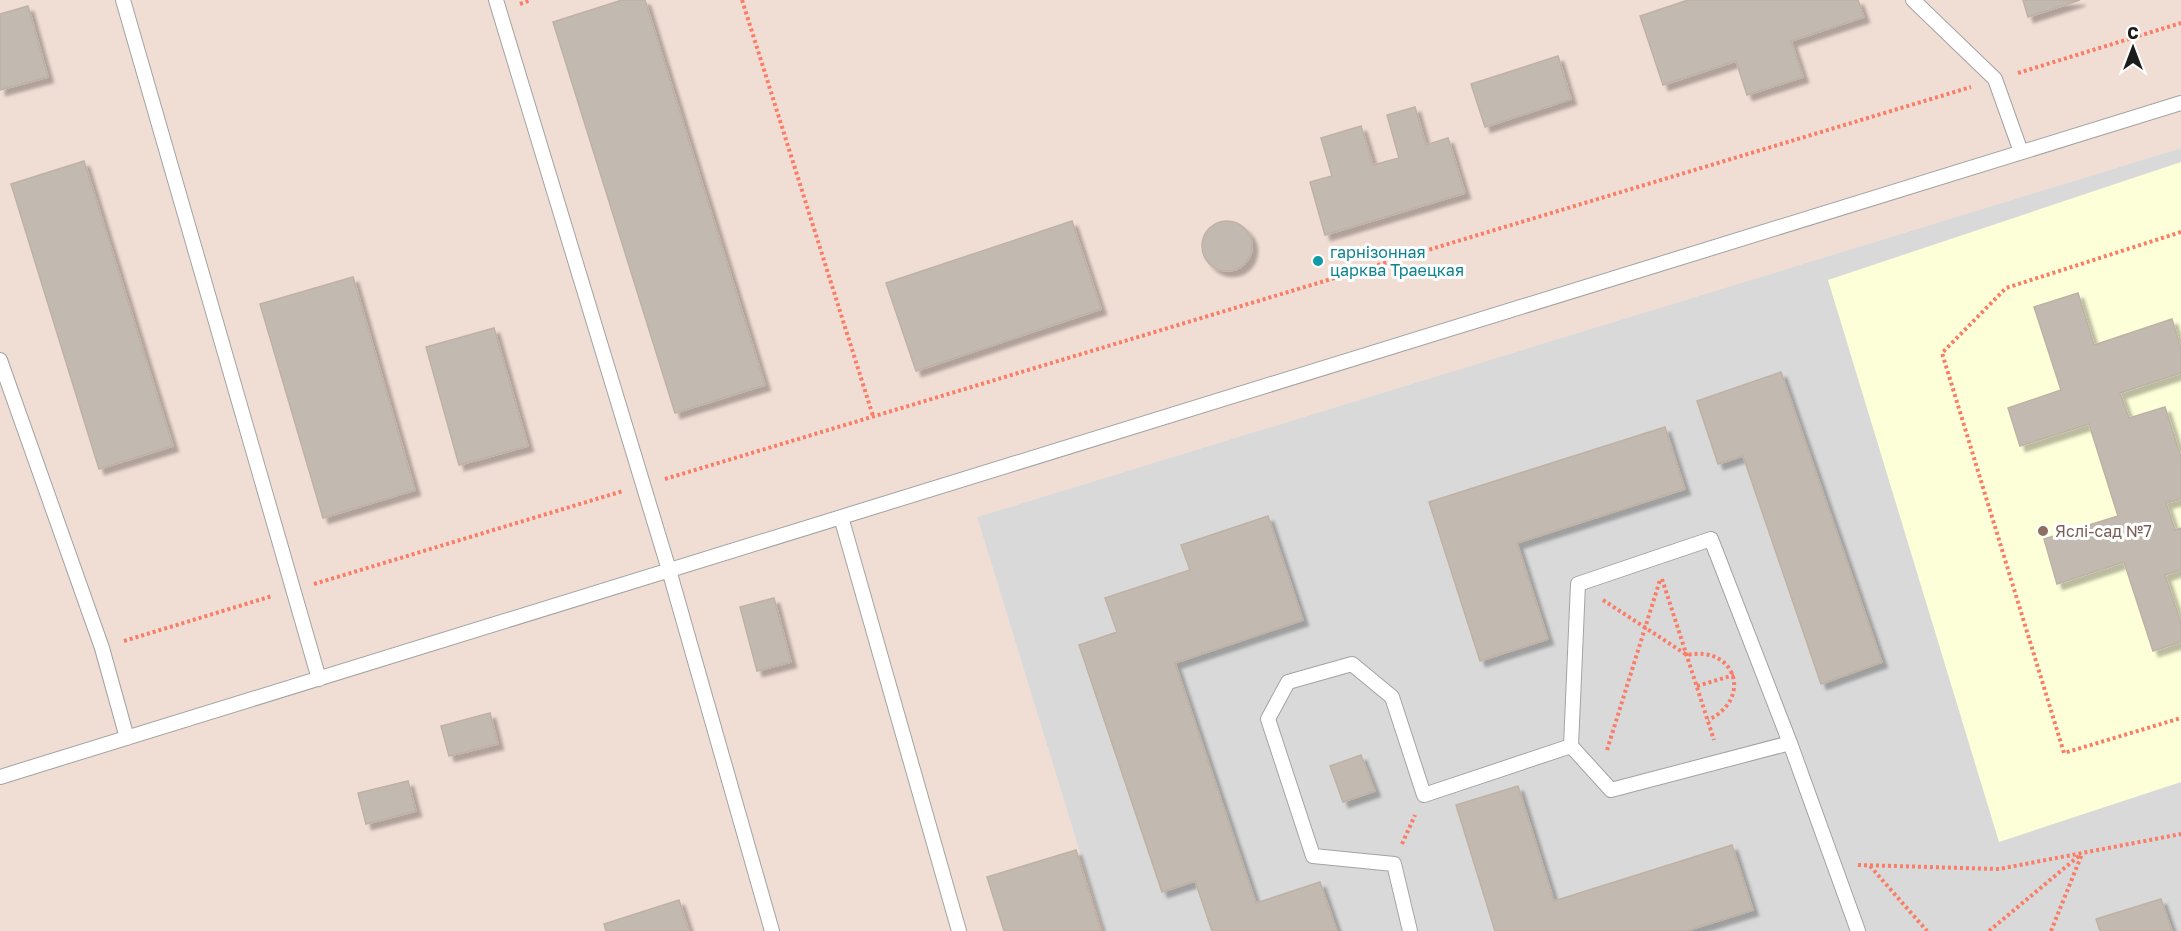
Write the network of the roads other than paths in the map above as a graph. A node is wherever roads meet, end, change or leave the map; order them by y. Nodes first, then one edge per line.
1 (496, 0) edge
2 (1913, 0) edge
3 (126, 2) edge
4 (2181, 103) edge
5 (2021, 152) junction
6 (0, 360) edge
7 (841, 517) junction
8 (669, 570) junction
9 (319, 679) junction
10 (127, 738) junction
11 (1790, 742) junction
12 (1571, 746) junction
13 (0, 777) edge
14 (772, 931) edge
15 (959, 931) edge
16 (1410, 931) edge
17 (1858, 931) edge

1 - 8 lane
2 - 5 lane
3 - 9 lane
4 - 5 lane
5 - 7 lane
6 - 10 lane
7 - 8 lane
7 - 15 lane
8 - 9 lane
8 - 14 lane
9 - 10 lane
10 - 13 lane
11 - 12 lane
11 - 12 lane
11 - 17 lane
12 - 16 lane

